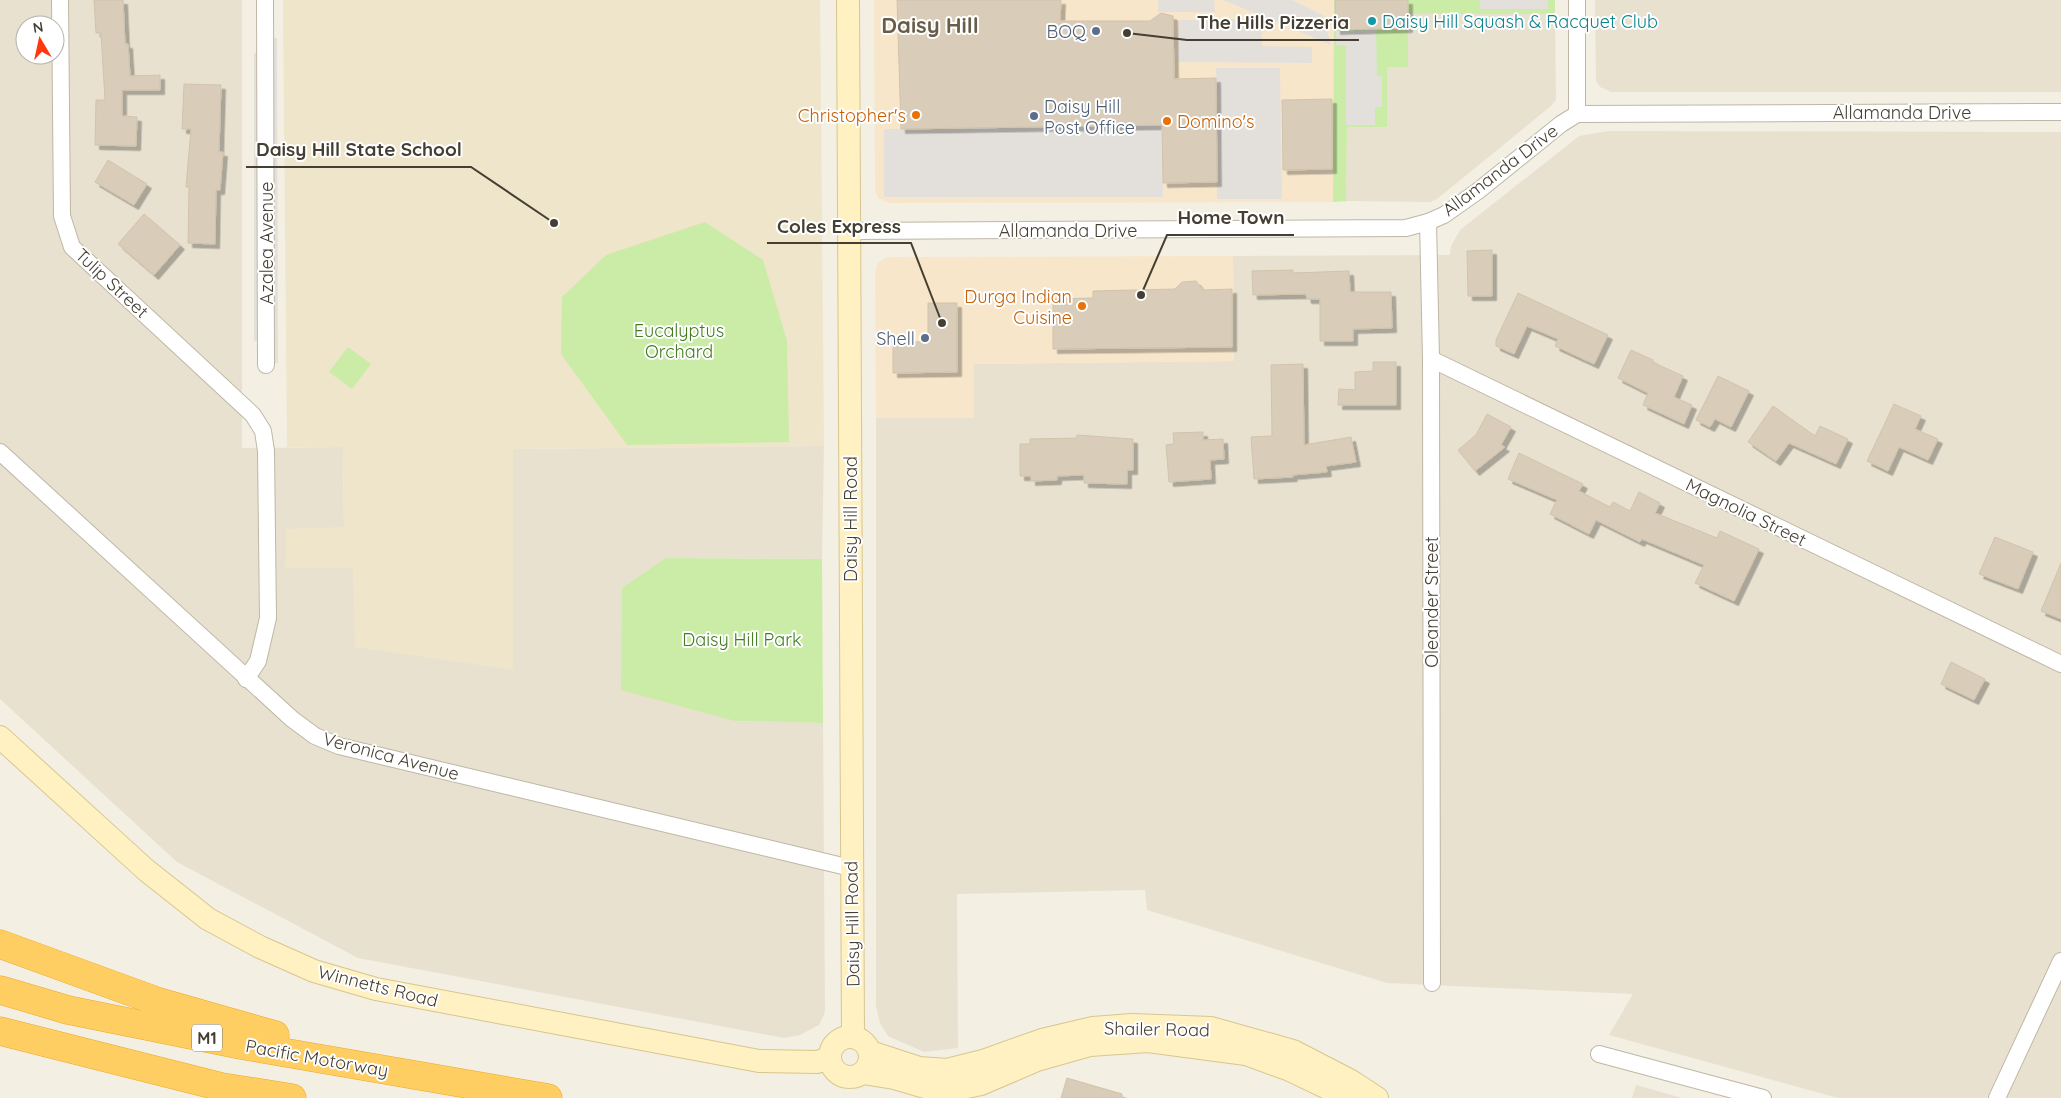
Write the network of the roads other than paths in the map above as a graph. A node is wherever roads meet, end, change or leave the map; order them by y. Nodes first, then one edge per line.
1 (60, 0) edge
2 (265, 0) edge
3 (848, 0) edge
4 (1577, 0) edge
5 (2061, 112) edge
6 (1576, 114) junction
7 (1428, 222) junction
8 (849, 231) junction
9 (1431, 359) junction
10 (266, 365) dead end
11 (0, 452) edge
12 (2061, 664) edge
13 (246, 679) junction
14 (0, 737) edge
15 (851, 868) junction
16 (0, 944) edge
17 (2061, 961) edge
18 (1432, 983) dead end
19 (0, 990) edge
20 (0, 1031) edge
21 (853, 1037) junction
22 (1599, 1054) dead end
23 (830, 1058) junction
24 (866, 1063) junction
25 (416, 1075) junction
26 (292, 1098) edge
27 (548, 1098) edge
28 (1348, 1098) edge
29 (1377, 1098) edge
30 (1762, 1098) edge
31 (1997, 1098) edge

1 - 13 street, Tulip Street
2 - 10 street, Azalea Avenue
3 - 8 street, Daisy Hill Road
4 - 6 street
5 - 6 street, Allamanda Drive
6 - 7 street, Allamanda Drive
7 - 8 street, Allamanda Drive
7 - 9 street, Oleander Street
8 - 15 street, Daisy Hill Road
9 - 12 street, Magnolia Street
9 - 18 street, Oleander Street
11 - 13 street, Veronica Avenue
13 - 15 street, Veronica Avenue
14 - 23 street, Winnetts Road
15 - 21 street, Daisy Hill Road
16 - 25 highway
17 - 31 street
19 - 25 highway, Pacific Motorway / M1
20 - 26 highway
21 - 23 street
21 - 24 street
22 - 30 street
23 - 24 street
24 - 28 street, Shailer Road
24 - 29 street, Shailer Road
25 - 27 highway, Pacific Motorway / M1

